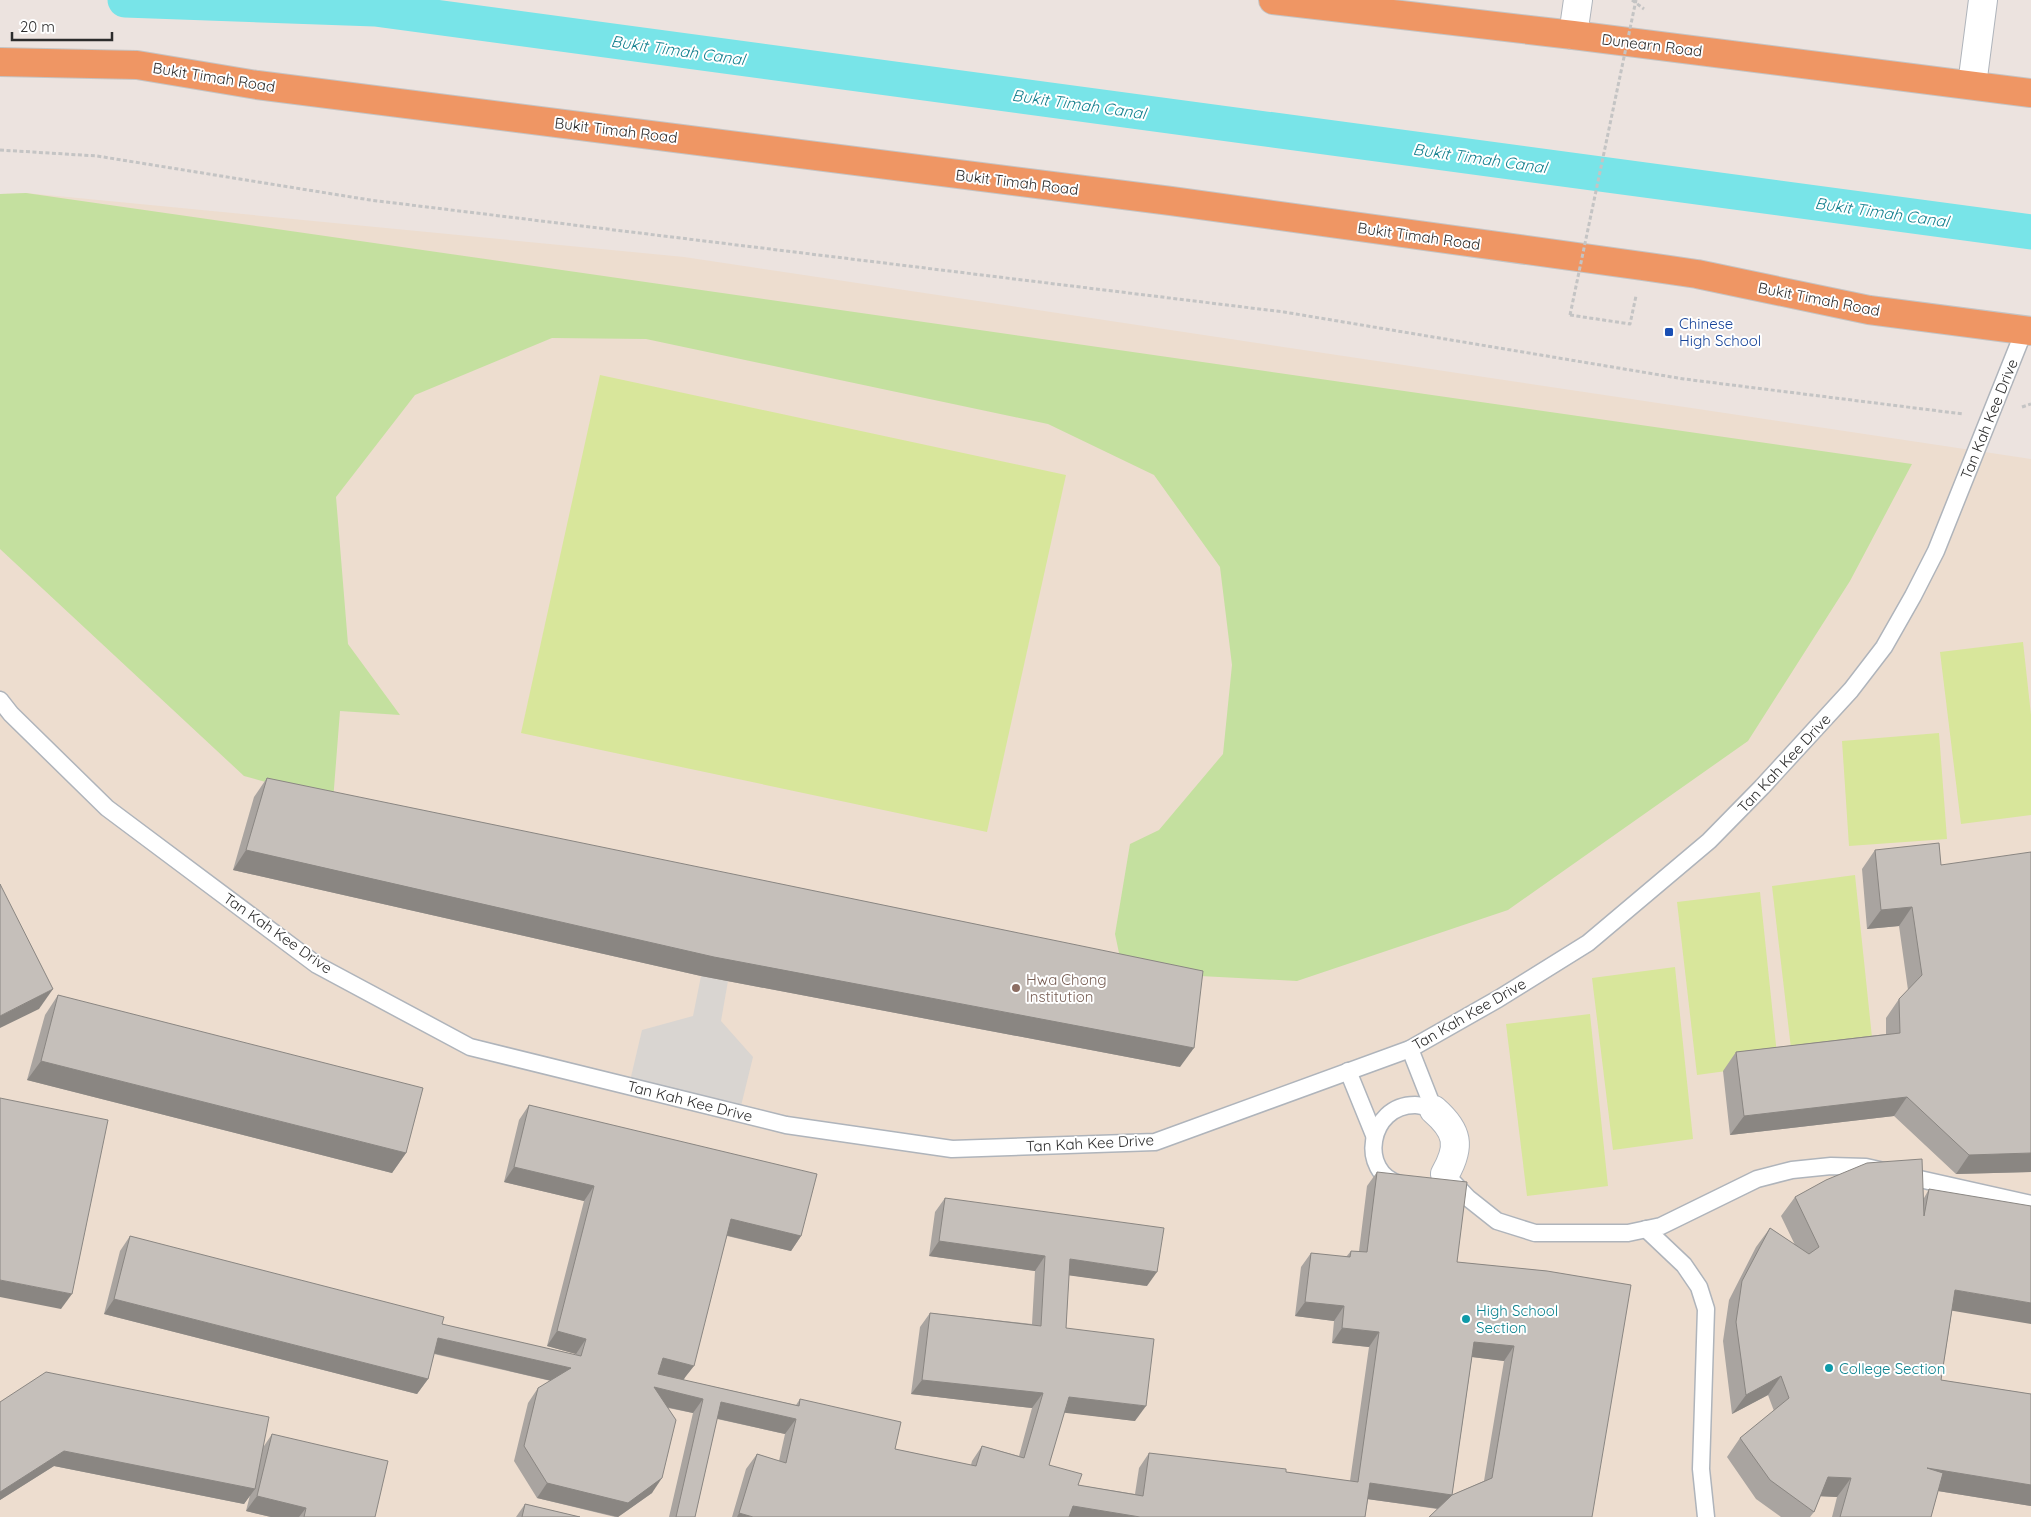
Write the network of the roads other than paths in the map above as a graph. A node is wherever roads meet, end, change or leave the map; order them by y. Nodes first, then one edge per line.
1 (1273, 0) edge
2 (1578, 0) edge
3 (1983, 0) edge
4 (1573, 35) junction
5 (0, 62) edge
6 (1972, 85) junction
7 (2031, 93) edge
8 (2027, 331) edge
9 (0, 700) edge
10 (1410, 1049) junction
11 (1348, 1071) junction
12 (1434, 1110) junction
13 (1374, 1135) junction
14 (1437, 1179) joint
15 (1412, 1187) edge
16 (2031, 1204) edge
17 (1646, 1229) junction
18 (1706, 1517) edge

1 - 4 highway, Dunearn Road
2 - 4 street
3 - 6 street
4 - 6 highway, Dunearn Road
5 - 8 highway, Bukit Timah Road
6 - 7 highway, Dunearn Road
8 - 10 lane, Tan Kah Kee Drive
9 - 11 lane, Tan Kah Kee Drive
10 - 11 lane, Tan Kah Kee Drive
10 - 12 lane
11 - 13 lane
12 - 13 lane
12 - 14 street
13 - 15 lane
14 - 17 lane
16 - 17 lane
17 - 18 lane

